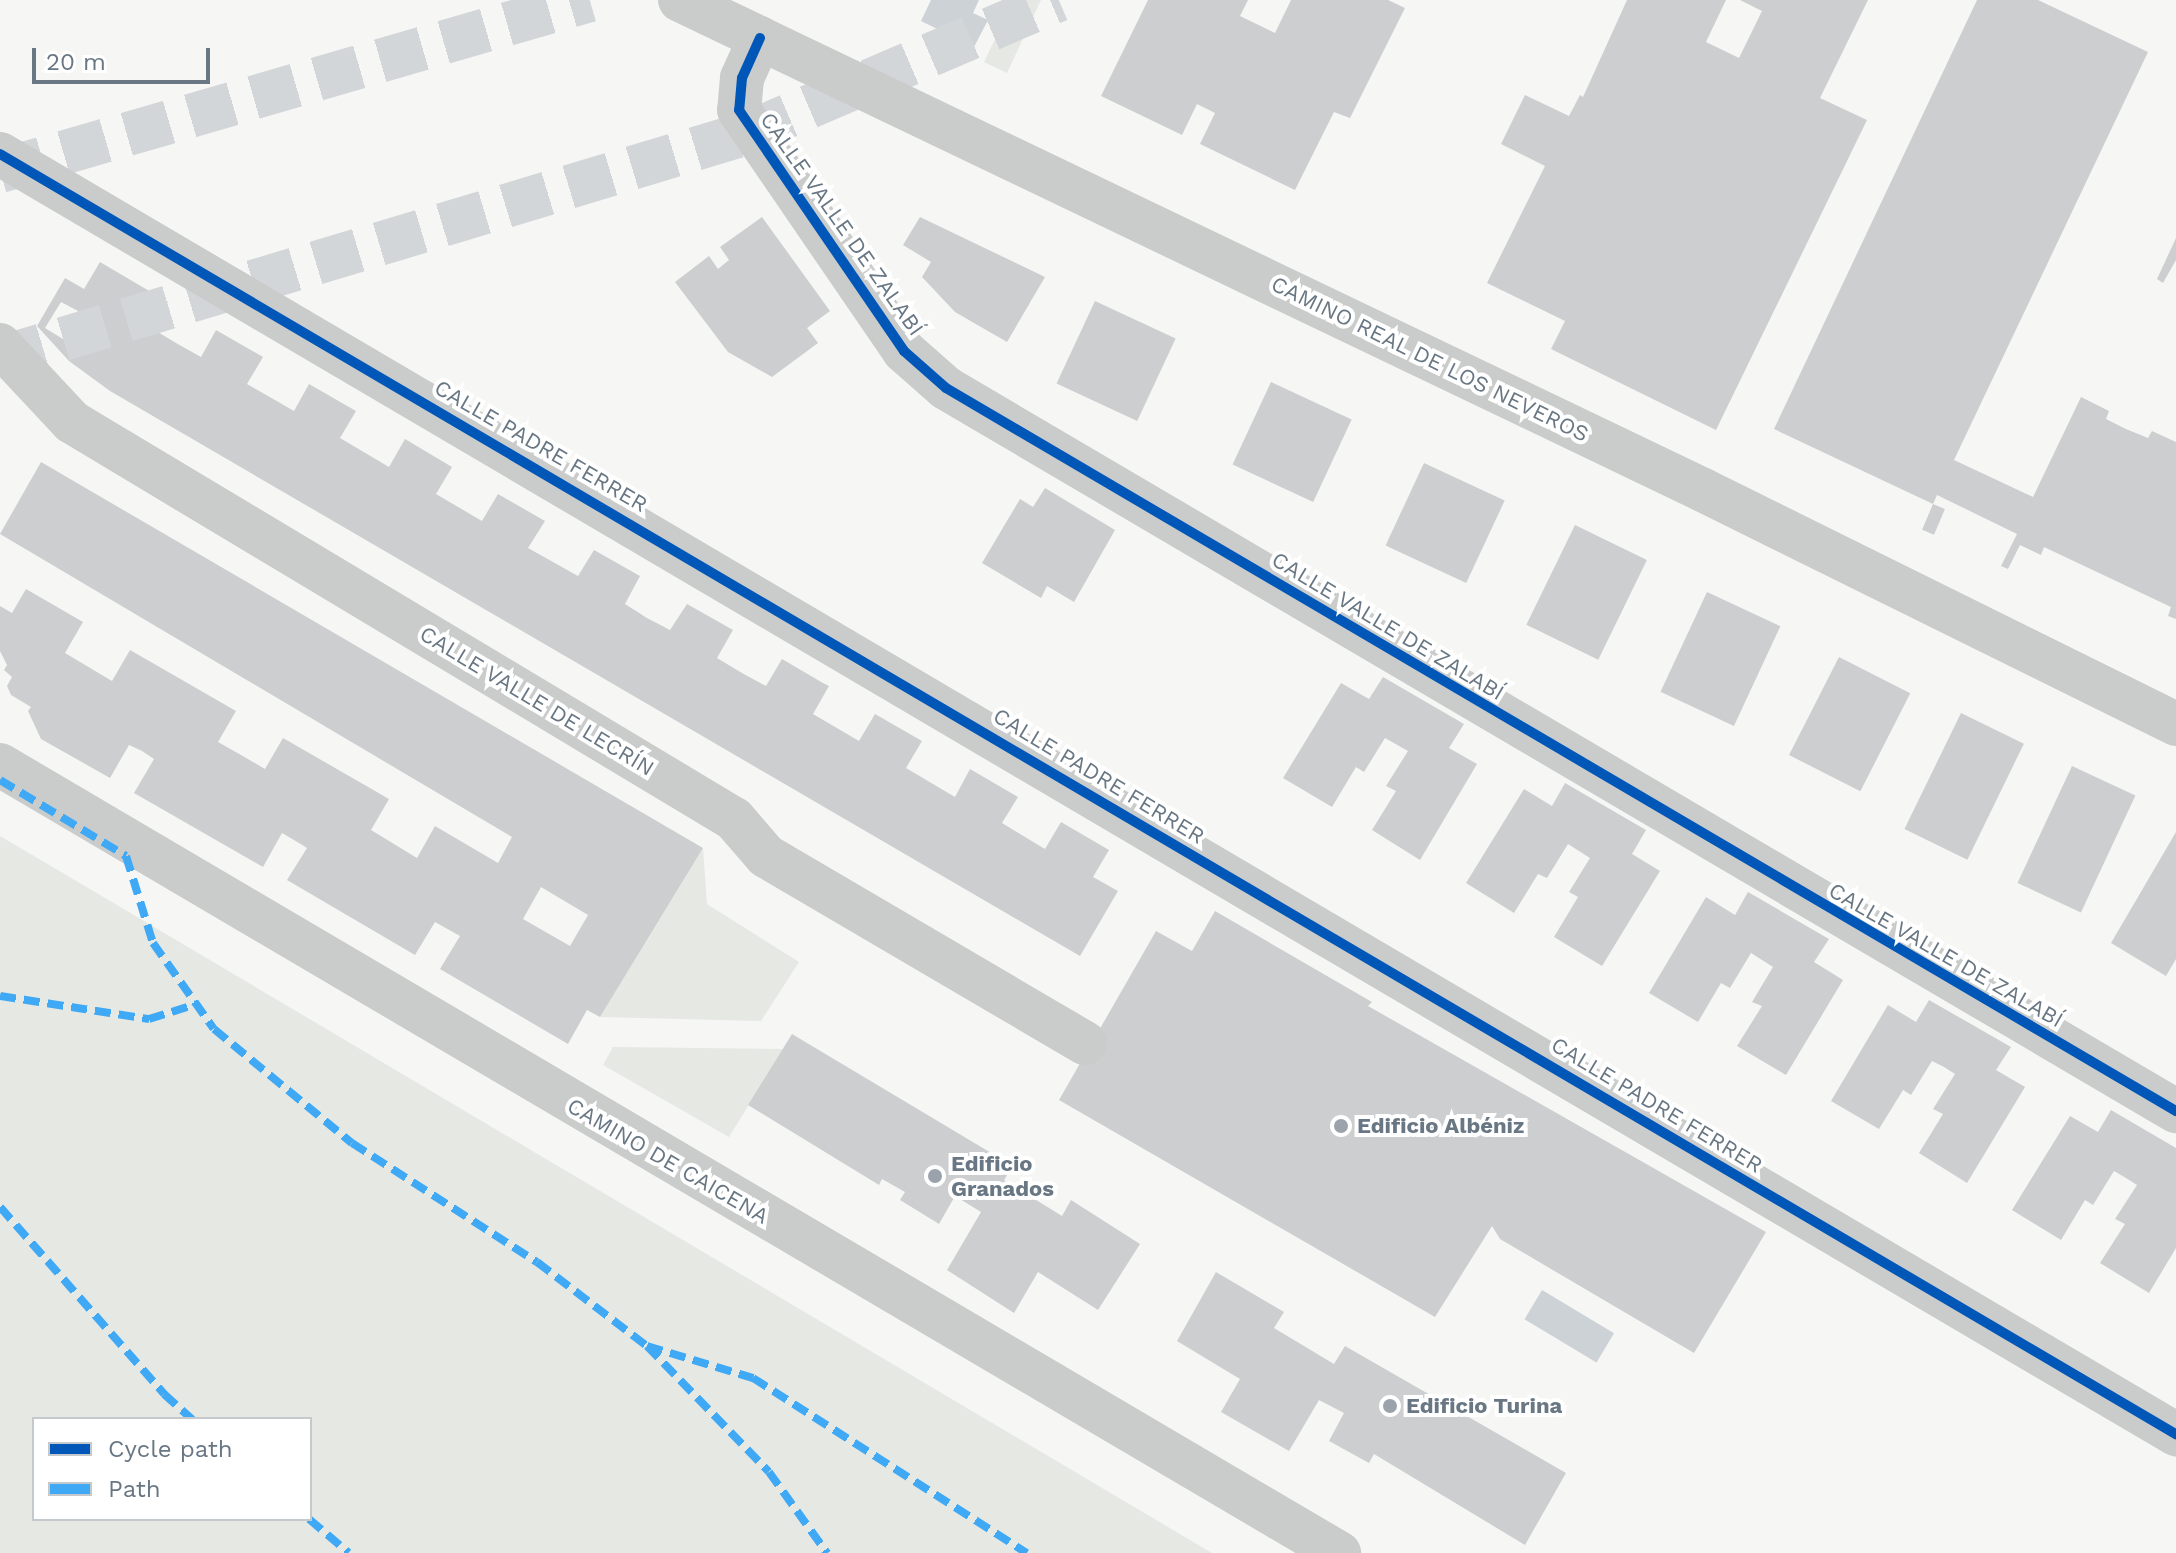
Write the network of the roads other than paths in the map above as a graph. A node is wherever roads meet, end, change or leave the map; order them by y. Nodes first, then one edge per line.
1 (680, 0) edge
2 (760, 38) junction
3 (3, 162) edge
4 (0, 345) edge
5 (2176, 724) edge
6 (0, 765) edge
7 (1085, 1043) dead end
8 (2176, 1111) edge
9 (2176, 1434) edge
10 (1339, 1553) edge

1 - 2 street, CAMINO REAL DE LOS NEVEROS
2 - 5 street, CAMINO REAL DE LOS NEVEROS
2 - 8 street, CALLE VALLE DE ZALABÍ
3 - 9 street, CALLE PADRE FERRER
4 - 7 street, CALLE VALLE DE LECRÍN
6 - 10 street, CAMINO DE CAICENA

